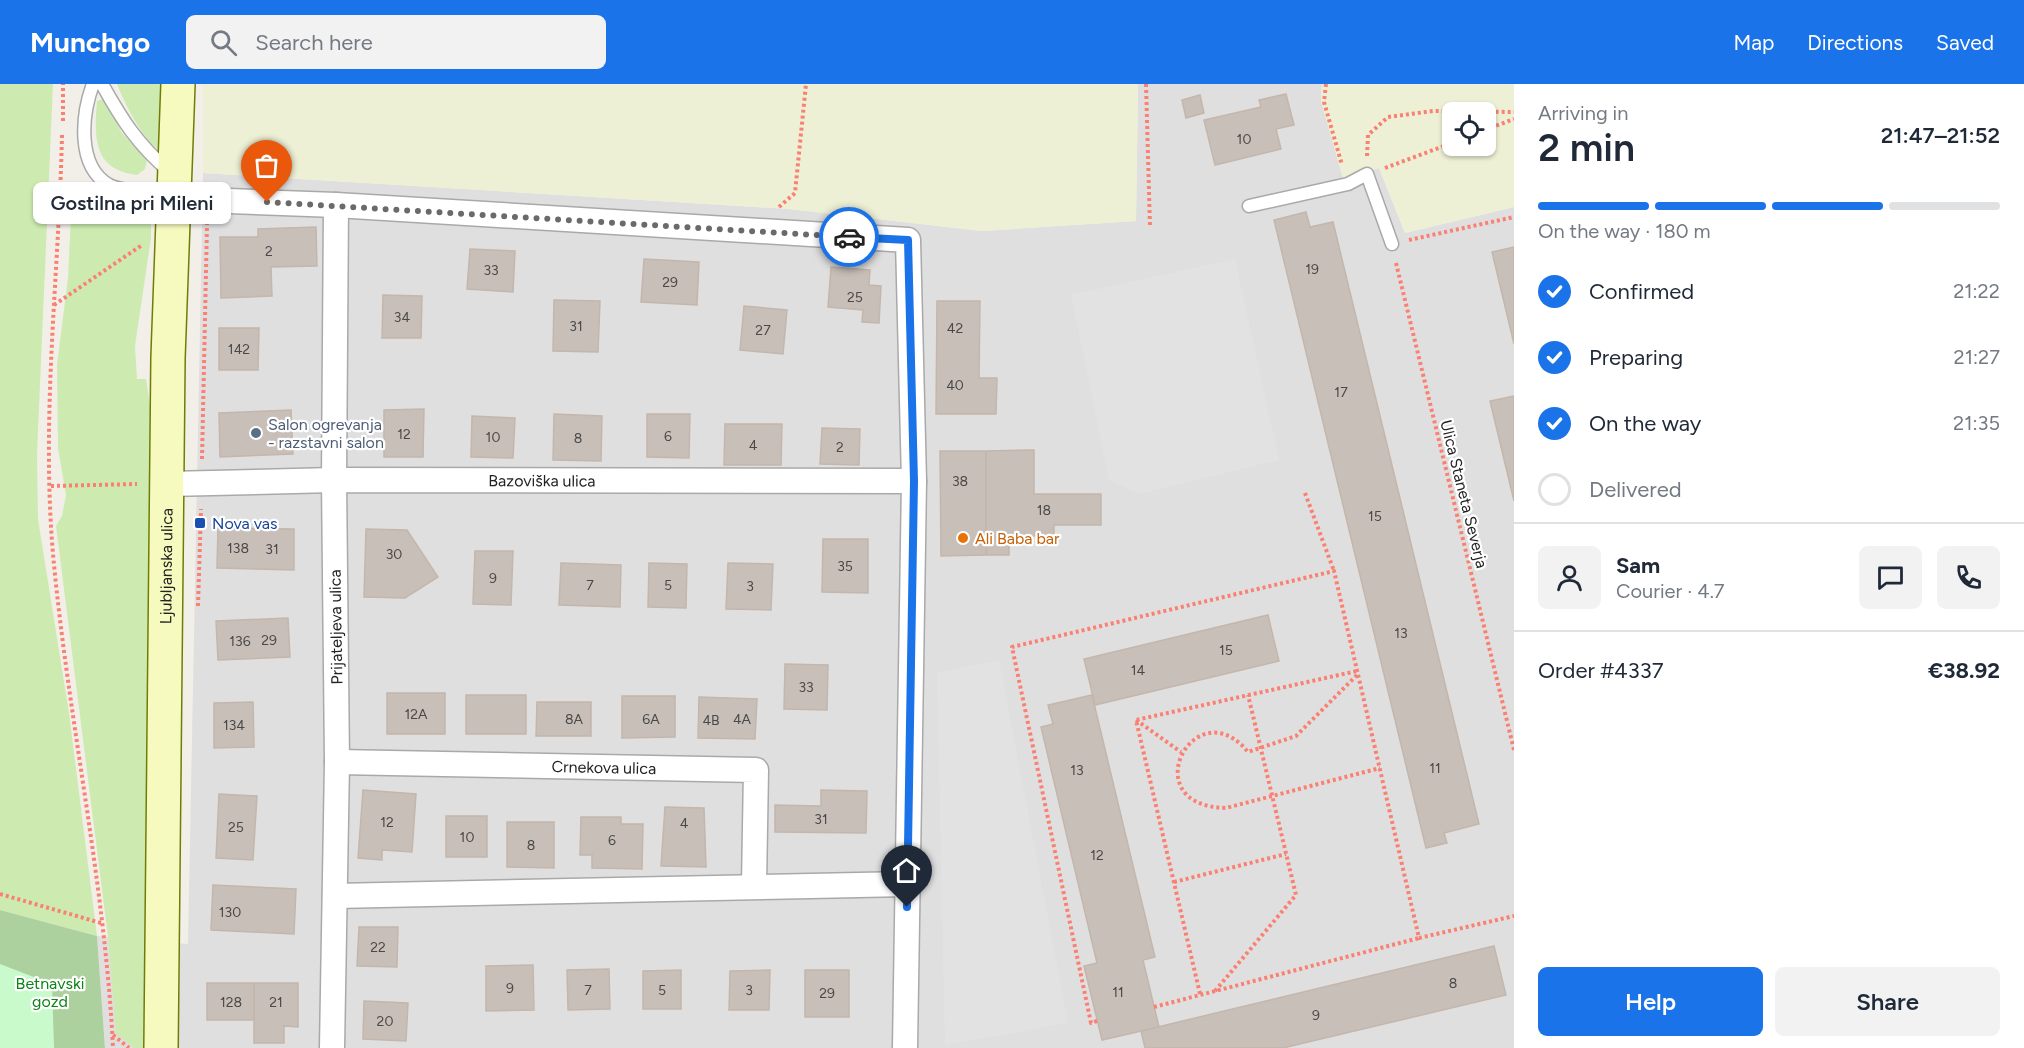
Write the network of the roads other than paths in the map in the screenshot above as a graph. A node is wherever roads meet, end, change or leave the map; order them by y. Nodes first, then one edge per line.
1 (93, 84) edge
2 (102, 84) edge
3 (178, 84) edge
4 (176, 189) junction
5 (336, 205) junction
6 (1249, 206) dead end
7 (1392, 244) road end
8 (334, 480) junction
9 (914, 481) junction
10 (168, 484) junction
11 (338, 762) junction
12 (908, 884) junction
13 (754, 885) junction
14 (335, 896) junction
15 (161, 1048) edge
16 (332, 1048) edge
17 (905, 1048) edge

1 - 4 lane
2 - 4 lane
3 - 4 street, Ljubljanska ulica
4 - 5 street
4 - 10 street, Ljubljanska ulica
5 - 8 street, Prijateljeva ulica
5 - 9 street
6 - 7 lane
8 - 9 street, Bazoviška ulica
8 - 10 street, Bazoviška ulica
8 - 11 street, Prijateljeva ulica
9 - 12 street
10 - 15 street, Ljubljanska ulica
11 - 13 street, Crnekova ulica
11 - 14 street, Prijateljeva ulica
12 - 13 street
12 - 17 street
13 - 14 street
14 - 16 street, Prijateljeva ulica

